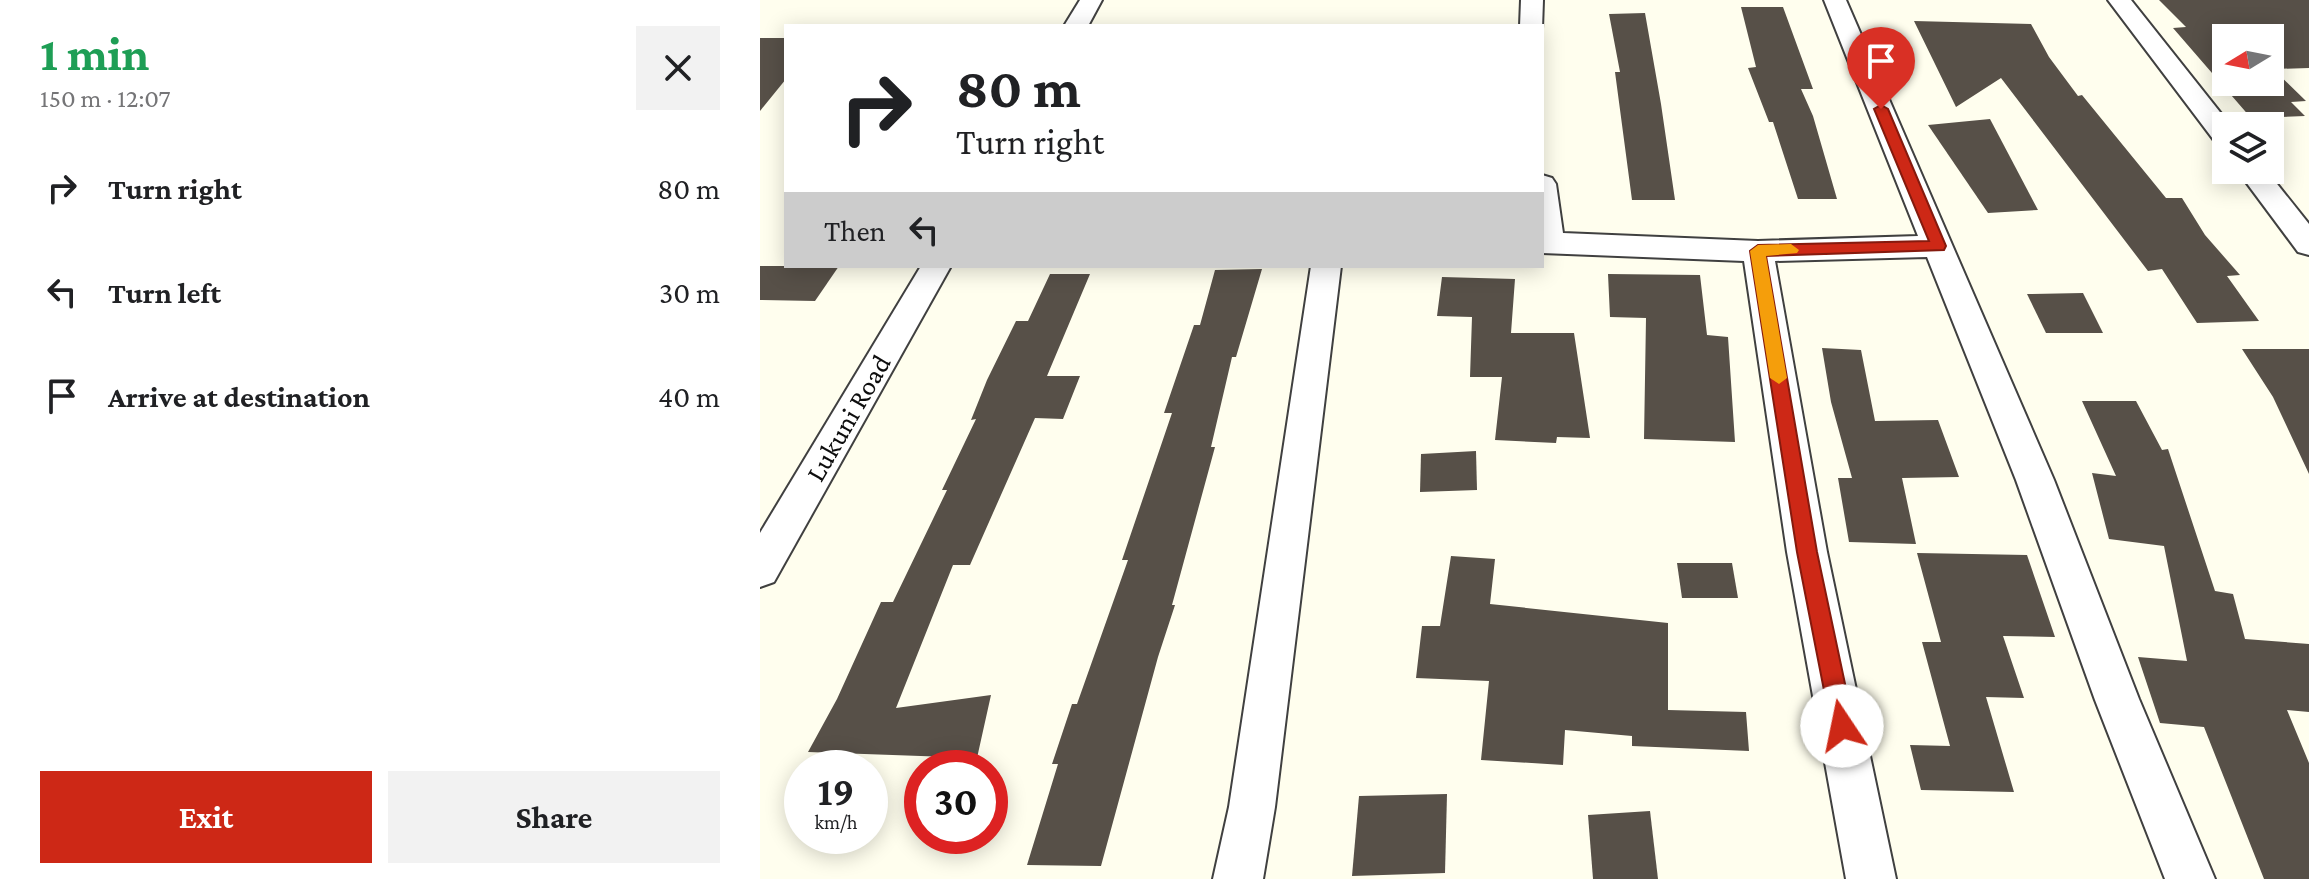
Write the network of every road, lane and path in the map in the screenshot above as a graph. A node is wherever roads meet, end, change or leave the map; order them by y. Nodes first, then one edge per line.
1 (1091, 0) edge
2 (1532, 0) edge
3 (1835, 0) edge
4 (2119, 0) edge
5 (1077, 24) edge
6 (1532, 24) edge
7 (2212, 119) edge
8 (2262, 184) edge
9 (1545, 243) edge
10 (2309, 245) edge
11 (1938, 246) junction
12 (1758, 251) junction
13 (935, 268) edge
14 (1326, 268) edge
15 (760, 569) edge
16 (1238, 879) edge
17 (1871, 879) edge
18 (2190, 879) edge

1 - 5 street
2 - 6 street
3 - 11 street
4 - 7 street
8 - 10 street
9 - 12 street
11 - 12 street
11 - 18 street
12 - 17 street
13 - 15 street, Lukuni Road
14 - 16 street

